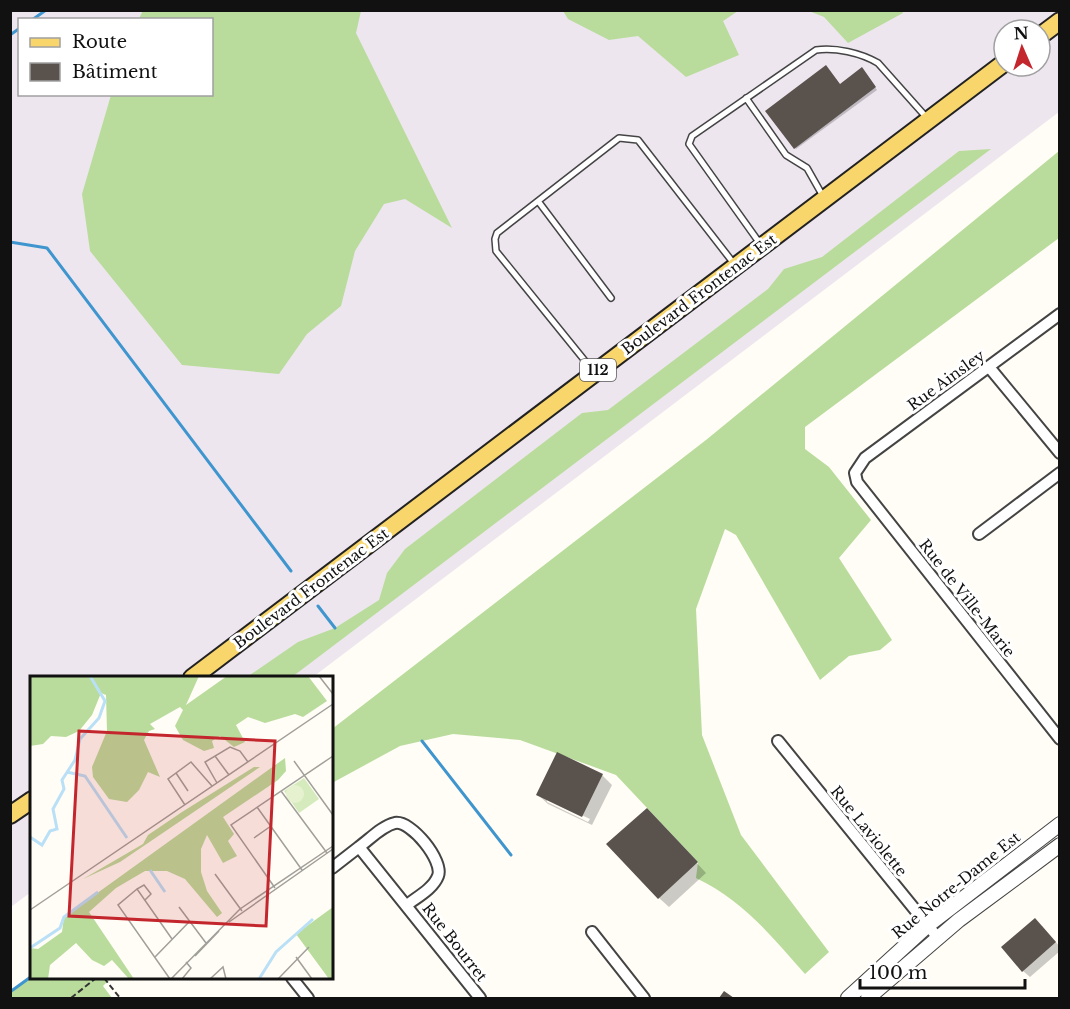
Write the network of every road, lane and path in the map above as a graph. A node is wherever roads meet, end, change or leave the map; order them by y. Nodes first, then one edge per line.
1 (992, 72) edge
2 (746, 98) junction
3 (929, 121) junction
4 (825, 199) junction
5 (538, 201) junction
6 (762, 247) junction
7 (736, 266) junction
8 (611, 298) dead end
9 (1059, 314) edge
10 (989, 367) junction
11 (594, 373) junction
12 (1059, 453) edge
13 (855, 473) joint
14 (1059, 473) edge
15 (979, 534) dead end
16 (195, 676) edge
17 (1059, 739) edge
18 (778, 741) dead end
19 (30, 801) edge
20 (10, 816) edge
21 (1059, 824) edge
22 (1059, 845) edge
23 (359, 847) junction
24 (333, 867) edge
25 (994, 875) junction
26 (1002, 888) junction
27 (406, 904) junction
28 (927, 926) junction
29 (592, 932) dead end
30 (938, 938) junction
31 (95, 979) edge
32 (105, 979) edge
33 (293, 979) edge
34 (71, 999) edge
35 (120, 999) edge
36 (308, 999) edge
37 (480, 999) edge
38 (644, 999) edge
39 (848, 999) edge
40 (868, 999) edge

1 - 3 main road, Boulevard Frontenac Est / 112
2 - 3 lane
2 - 4 lane
2 - 6 lane
3 - 4 main road, Boulevard Frontenac Est / 112
4 - 6 main road, Boulevard Frontenac Est / 112
5 - 7 lane
5 - 8 lane
5 - 11 lane
6 - 7 main road, Boulevard Frontenac Est / 112
7 - 11 main road, Boulevard Frontenac Est / 112
9 - 10 street, Rue Ainsley
10 - 12 street
10 - 13 street, Rue Ainsley
11 - 16 main road, Boulevard Frontenac Est / 112
13 - 17 street, Rue de Ville-Marie
14 - 15 street
18 - 28 street, Rue Laviolette
19 - 20 main road
21 - 25 street, Rue Notre-Dame Est
22 - 26 street, Rue Notre-Dame Est
23 - 24 street
23 - 27 street, Rue Bourret
23 - 27 street, Rue Bourret
25 - 26 lane
25 - 28 street, Rue Notre-Dame Est
26 - 30 street, Rue Notre-Dame Est
27 - 37 street, Rue Bourret
28 - 30 street, Rue Laviolette
28 - 39 street, Rue Notre-Dame Est
29 - 38 street
30 - 40 street, Rue Notre-Dame Est
31 - 34 path
32 - 35 path
33 - 36 street

